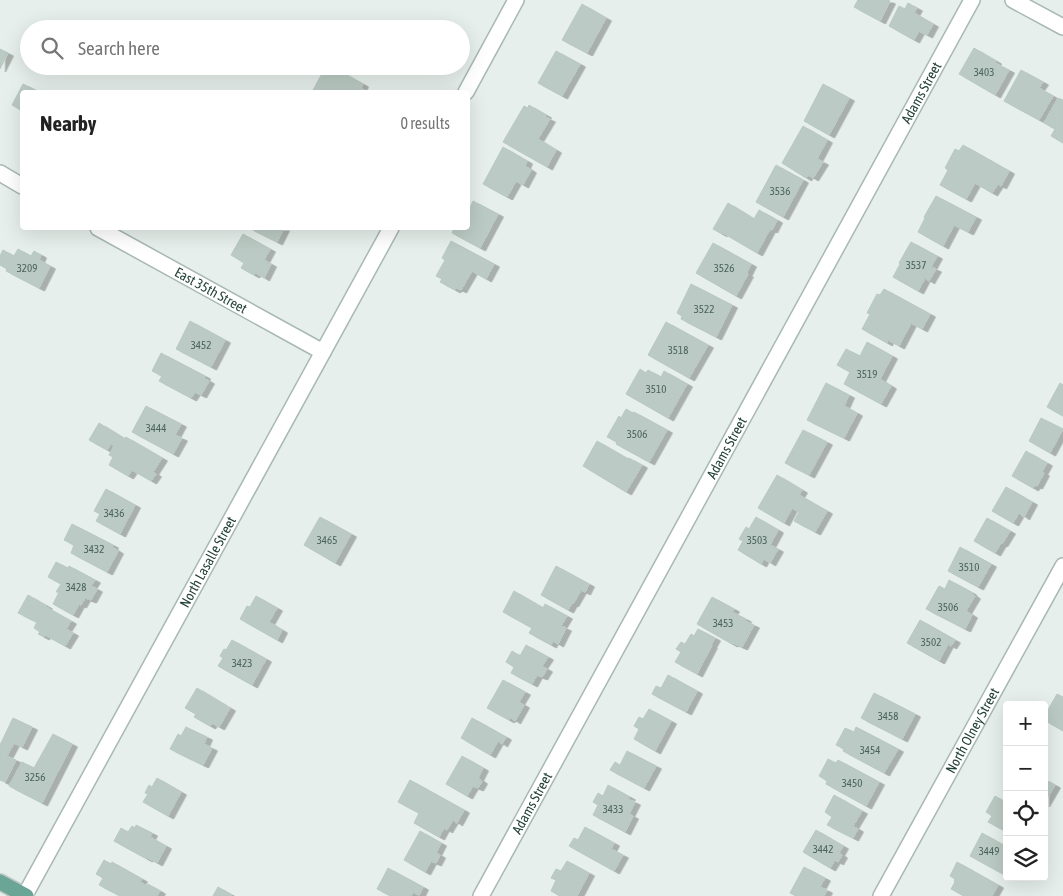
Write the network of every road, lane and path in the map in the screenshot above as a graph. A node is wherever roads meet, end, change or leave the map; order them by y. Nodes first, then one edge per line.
1 (516, 0) edge
2 (972, 0) edge
3 (1013, 0) edge
4 (1063, 27) edge
5 (467, 90) edge
6 (0, 173) edge
7 (20, 185) edge
8 (102, 230) edge
9 (391, 230) edge
10 (323, 352) junction
11 (1063, 566) edge
12 (0, 882) edge
13 (25, 896) edge
14 (481, 896) edge
15 (882, 896) edge

1 - 5 street
2 - 14 street, Adams Street
3 - 4 street
6 - 7 street
8 - 10 street, East 35th Street
9 - 10 street, North Lasalle Street
10 - 13 street, North Lasalle Street
11 - 15 street, North Olney Street
12 - 13 main road

